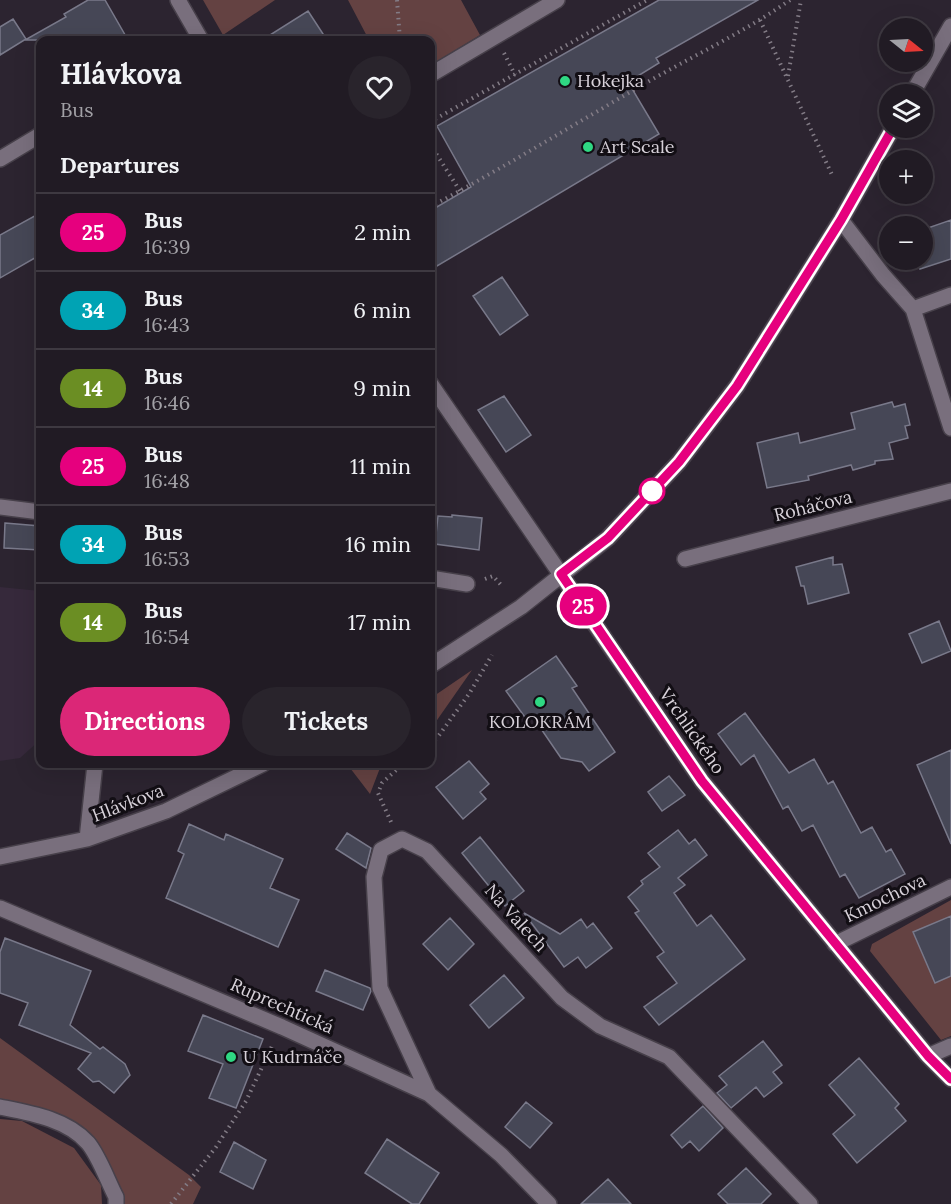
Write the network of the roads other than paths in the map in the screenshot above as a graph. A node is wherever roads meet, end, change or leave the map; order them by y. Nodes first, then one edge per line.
1 (178, 0) edge
2 (557, 0) edge
3 (951, 26) edge
4 (199, 36) edge
5 (435, 72) edge
6 (918, 84) edge
7 (36, 137) edge
8 (887, 138) edge
9 (0, 159) edge
10 (841, 220) junction
11 (951, 295) edge
12 (913, 309) junction
13 (435, 390) edge
14 (951, 428) edge
15 (951, 491) edge
16 (0, 507) edge
17 (36, 512) edge
18 (685, 559) dead end
19 (561, 574) junction
20 (435, 579) edge
21 (467, 584) dead end
22 (435, 663) edge
23 (95, 768) edge
24 (255, 768) edge
25 (87, 839) junction
26 (0, 857) edge
27 (951, 888) edge
28 (0, 908) edge
29 (835, 944) junction
30 (951, 1046) edge
31 (928, 1056) junction
32 (951, 1079) edge
33 (429, 1094) junction
34 (0, 1107) edge
35 (116, 1204) edge
36 (549, 1204) edge
37 (810, 1204) edge

1 - 4 street
2 - 5 street
3 - 6 street
7 - 9 street
8 - 10 street
10 - 12 street
10 - 19 street
11 - 12 street
12 - 14 street
13 - 19 street, Vrchlického
15 - 18 street, Roháčova
16 - 17 street
19 - 22 street
19 - 29 street, Vrchlického
20 - 21 street
23 - 25 street
24 - 25 street, Hlávkova
25 - 26 street, Hlávkova
27 - 29 street, Kmochova
28 - 33 street, Ruprechtická
29 - 31 street, Vrchlického
30 - 31 street
31 - 32 street, Vrchlického
33 - 36 street, Ruprechtická
33 - 37 street, Na Valech
34 - 35 street

